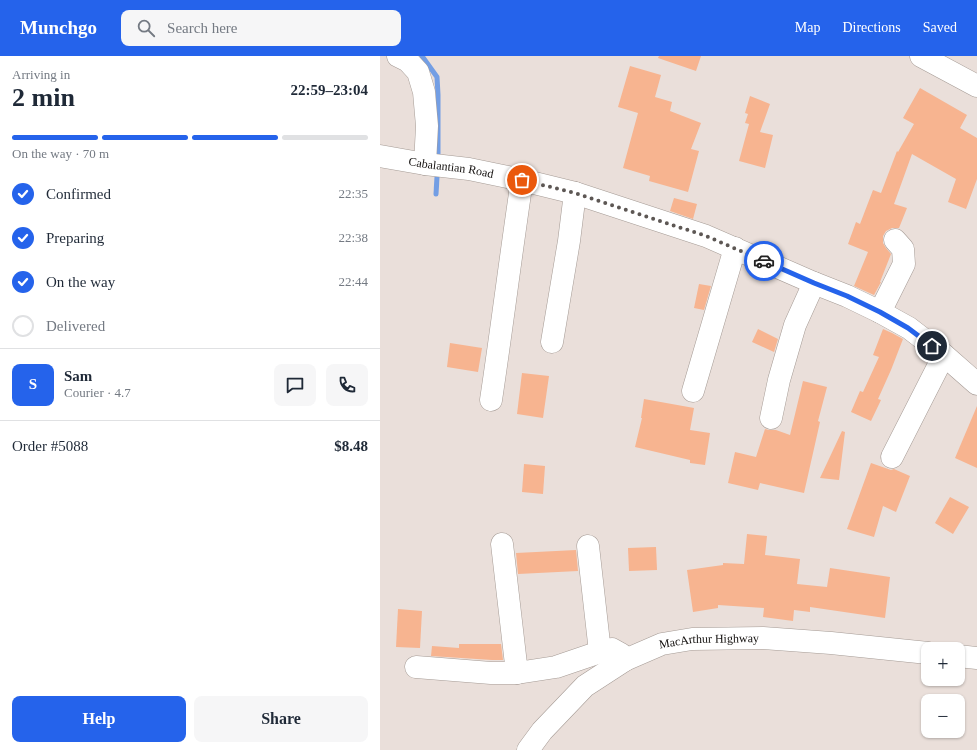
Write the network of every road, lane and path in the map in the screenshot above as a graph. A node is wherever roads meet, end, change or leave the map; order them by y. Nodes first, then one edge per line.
1 (398, 56) edge
2 (921, 56) edge
3 (977, 86) edge
4 (380, 156) edge
5 (425, 164) junction
6 (522, 180) junction
7 (575, 193) junction
8 (894, 240) dead end
9 (734, 248) junction
10 (814, 283) junction
11 (880, 312) junction
12 (552, 342) dead end
13 (944, 355) junction
14 (977, 384) edge
15 (693, 391) dead end
16 (491, 400) dead end
17 (771, 418) dead end
18 (892, 457) dead end
19 (502, 544) dead end
20 (588, 546) dead end
21 (600, 652) junction
22 (921, 652) edge
23 (965, 657) edge
24 (977, 658) edge
25 (625, 660) junction
26 (416, 668) dead end
27 (517, 673) junction
28 (528, 750) edge

1 - 5 street
2 - 3 street
4 - 5 street, Cabalantian Road
5 - 6 street, Cabalantian Road
6 - 7 street, Cabalantian Road
6 - 16 street
7 - 9 street, Cabalantian Road
7 - 12 street
8 - 11 street
9 - 10 street, Cabalantian Road
9 - 15 street
10 - 11 street, Cabalantian Road
10 - 17 street
11 - 13 street, Cabalantian Road
13 - 14 street, Cabalantian Road
13 - 18 street
19 - 27 street
20 - 21 street
21 - 25 street
21 - 27 street
22 - 25 street, MacArthur Highway
23 - 24 street
25 - 28 street, MacArthur Highway
26 - 27 street

